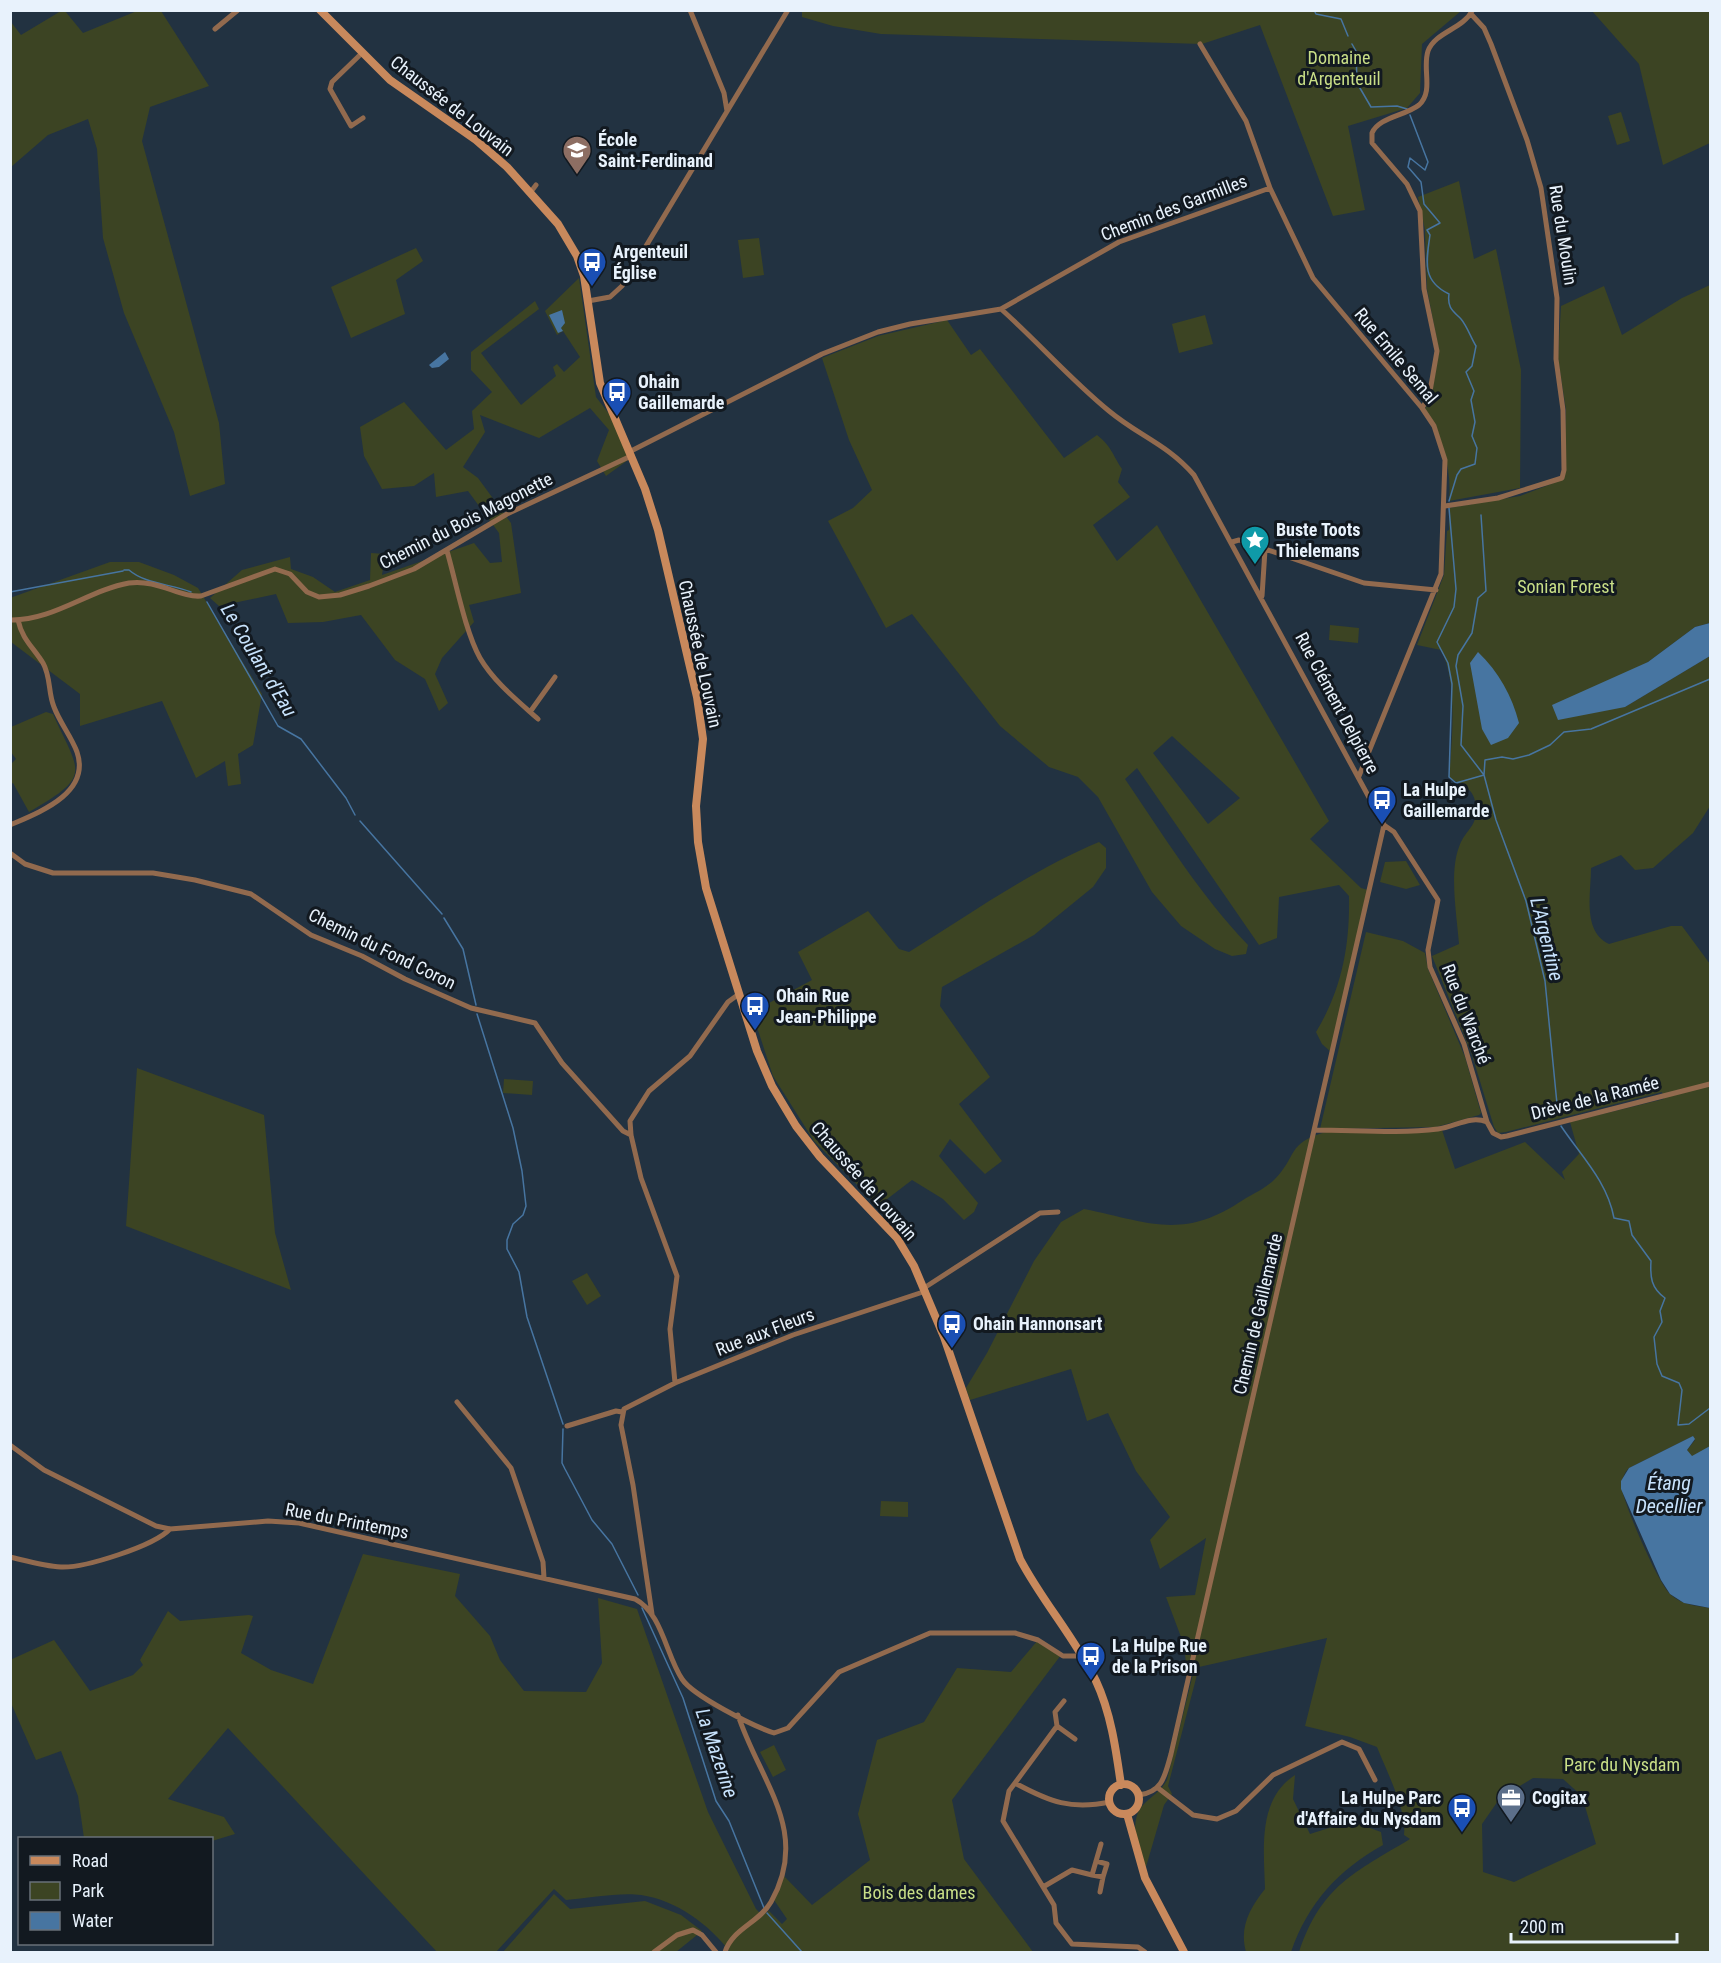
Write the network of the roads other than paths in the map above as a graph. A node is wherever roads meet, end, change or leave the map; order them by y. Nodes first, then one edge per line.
1 (238, 10) edge
2 (320, 10) edge
3 (690, 10) edge
4 (788, 10) edge
5 (1472, 12) edge
6 (215, 29) dead end
7 (1200, 44) dead end
8 (362, 53) junction
9 (727, 113) junction
10 (363, 118) dead end
11 (536, 185) dead end
12 (1270, 188) junction
13 (530, 193) junction
14 (588, 301) junction
15 (1001, 309) junction
16 (1422, 408) junction
17 (630, 454) junction
18 (1445, 506) junction
19 (1232, 542) junction
20 (1265, 550) junction
21 (447, 551) junction
22 (1436, 590) junction
23 (1262, 596) junction
24 (10, 620) edge
25 (18, 620) junction
26 (555, 677) dead end
27 (530, 712) junction
28 (538, 719) dead end
29 (1359, 776) junction
30 (10, 825) edge
31 (1384, 825) junction
32 (10, 853) edge
33 (739, 994) junction
34 (1710, 1084) edge
35 (1487, 1122) junction
36 (1490, 1129) joint
37 (1316, 1130) junction
38 (631, 1135) junction
39 (1058, 1212) dead end
40 (925, 1289) junction
41 (675, 1383) junction
42 (457, 1402) dead end
43 (622, 1413) junction
44 (567, 1426) dead end
45 (10, 1445) edge
46 (170, 1530) junction
47 (10, 1557) edge
48 (544, 1578) junction
49 (652, 1615) junction
50 (1081, 1656) junction
51 (1064, 1701) dead end
52 (738, 1715) junction
53 (1057, 1726) junction
54 (1076, 1738) dead end
55 (1374, 1780) dead end
56 (1015, 1783) junction
57 (1121, 1785) junction
58 (1158, 1788) junction
59 (1139, 1796) junction
60 (1110, 1802) junction
61 (1127, 1814) junction
62 (1101, 1844) dead end
63 (1096, 1861) junction
64 (1092, 1875) junction
65 (1103, 1877) junction
66 (1043, 1887) junction
67 (1100, 1892) dead end
68 (654, 1953) edge
69 (716, 1953) edge
70 (725, 1953) edge
71 (1145, 1953) edge
72 (1184, 1953) edge

1 - 6 street
2 - 8 main road, Chaussée de Louvain
3 - 9 street
4 - 9 street
5 - 16 street
5 - 18 street, Rue du Moulin
7 - 12 street, Rue Emile Semal
8 - 10 street
8 - 13 main road, Chaussée de Louvain
9 - 14 street
11 - 13 street
12 - 15 street, Chemin des Garmilles
12 - 16 street, Rue Emile Semal
13 - 14 main road, Chaussée de Louvain
14 - 17 main road, Chaussée de Louvain
15 - 17 street, Chemin des Garmilles
15 - 19 street, Rue Clément Delpierre
16 - 18 street, Rue Emile Semal
17 - 21 street, Chemin du Bois Magonette
17 - 33 main road, Chaussée de Louvain
18 - 22 street, Rue Emile Semal
19 - 20 street
19 - 23 street, Rue Clément Delpierre
20 - 22 street
20 - 23 street
21 - 25 street, Chemin du Bois Magonette
21 - 27 street
22 - 29 street, Rue Emile Semal
23 - 29 street, Rue Clément Delpierre
24 - 25 street, Chemin du Bois Magonette
25 - 30 street
26 - 27 street
27 - 28 street
29 - 31 street, Rue Clément Delpierre
31 - 35 street, Rue du Warché
31 - 37 street, Chemin de Gaillemarde
32 - 38 street, Chemin du Fond Coron
33 - 38 street
33 - 40 main road, Chaussée de Louvain
34 - 36 street, Drève de la Ramée
35 - 36 street, Rue du Warché
35 - 37 street
37 - 58 street, Chemin de Gaillemarde
38 - 41 street
39 - 40 street, Rue aux Fleurs
40 - 41 street, Rue aux Fleurs
40 - 50 main road, Chaussée de Louvain
41 - 43 street, Rue aux Fleurs
42 - 48 street
43 - 44 street, Rue aux Fleurs
43 - 49 street
45 - 46 street, Rue du Printemps
46 - 47 street
46 - 48 street, Rue du Printemps
48 - 49 street, Rue du Printemps
49 - 52 street
50 - 52 street
50 - 57 main road, Chaussée de Louvain
51 - 53 street
52 - 70 street
53 - 54 street
53 - 56 street
55 - 58 street
56 - 60 street
56 - 66 street
57 - 59 main road
57 - 60 main road
58 - 59 street
59 - 61 main road
60 - 61 main road
61 - 72 main road
62 - 63 street
63 - 64 street
63 - 65 street
64 - 65 street
64 - 66 street
65 - 67 street
66 - 71 street
68 - 69 street

